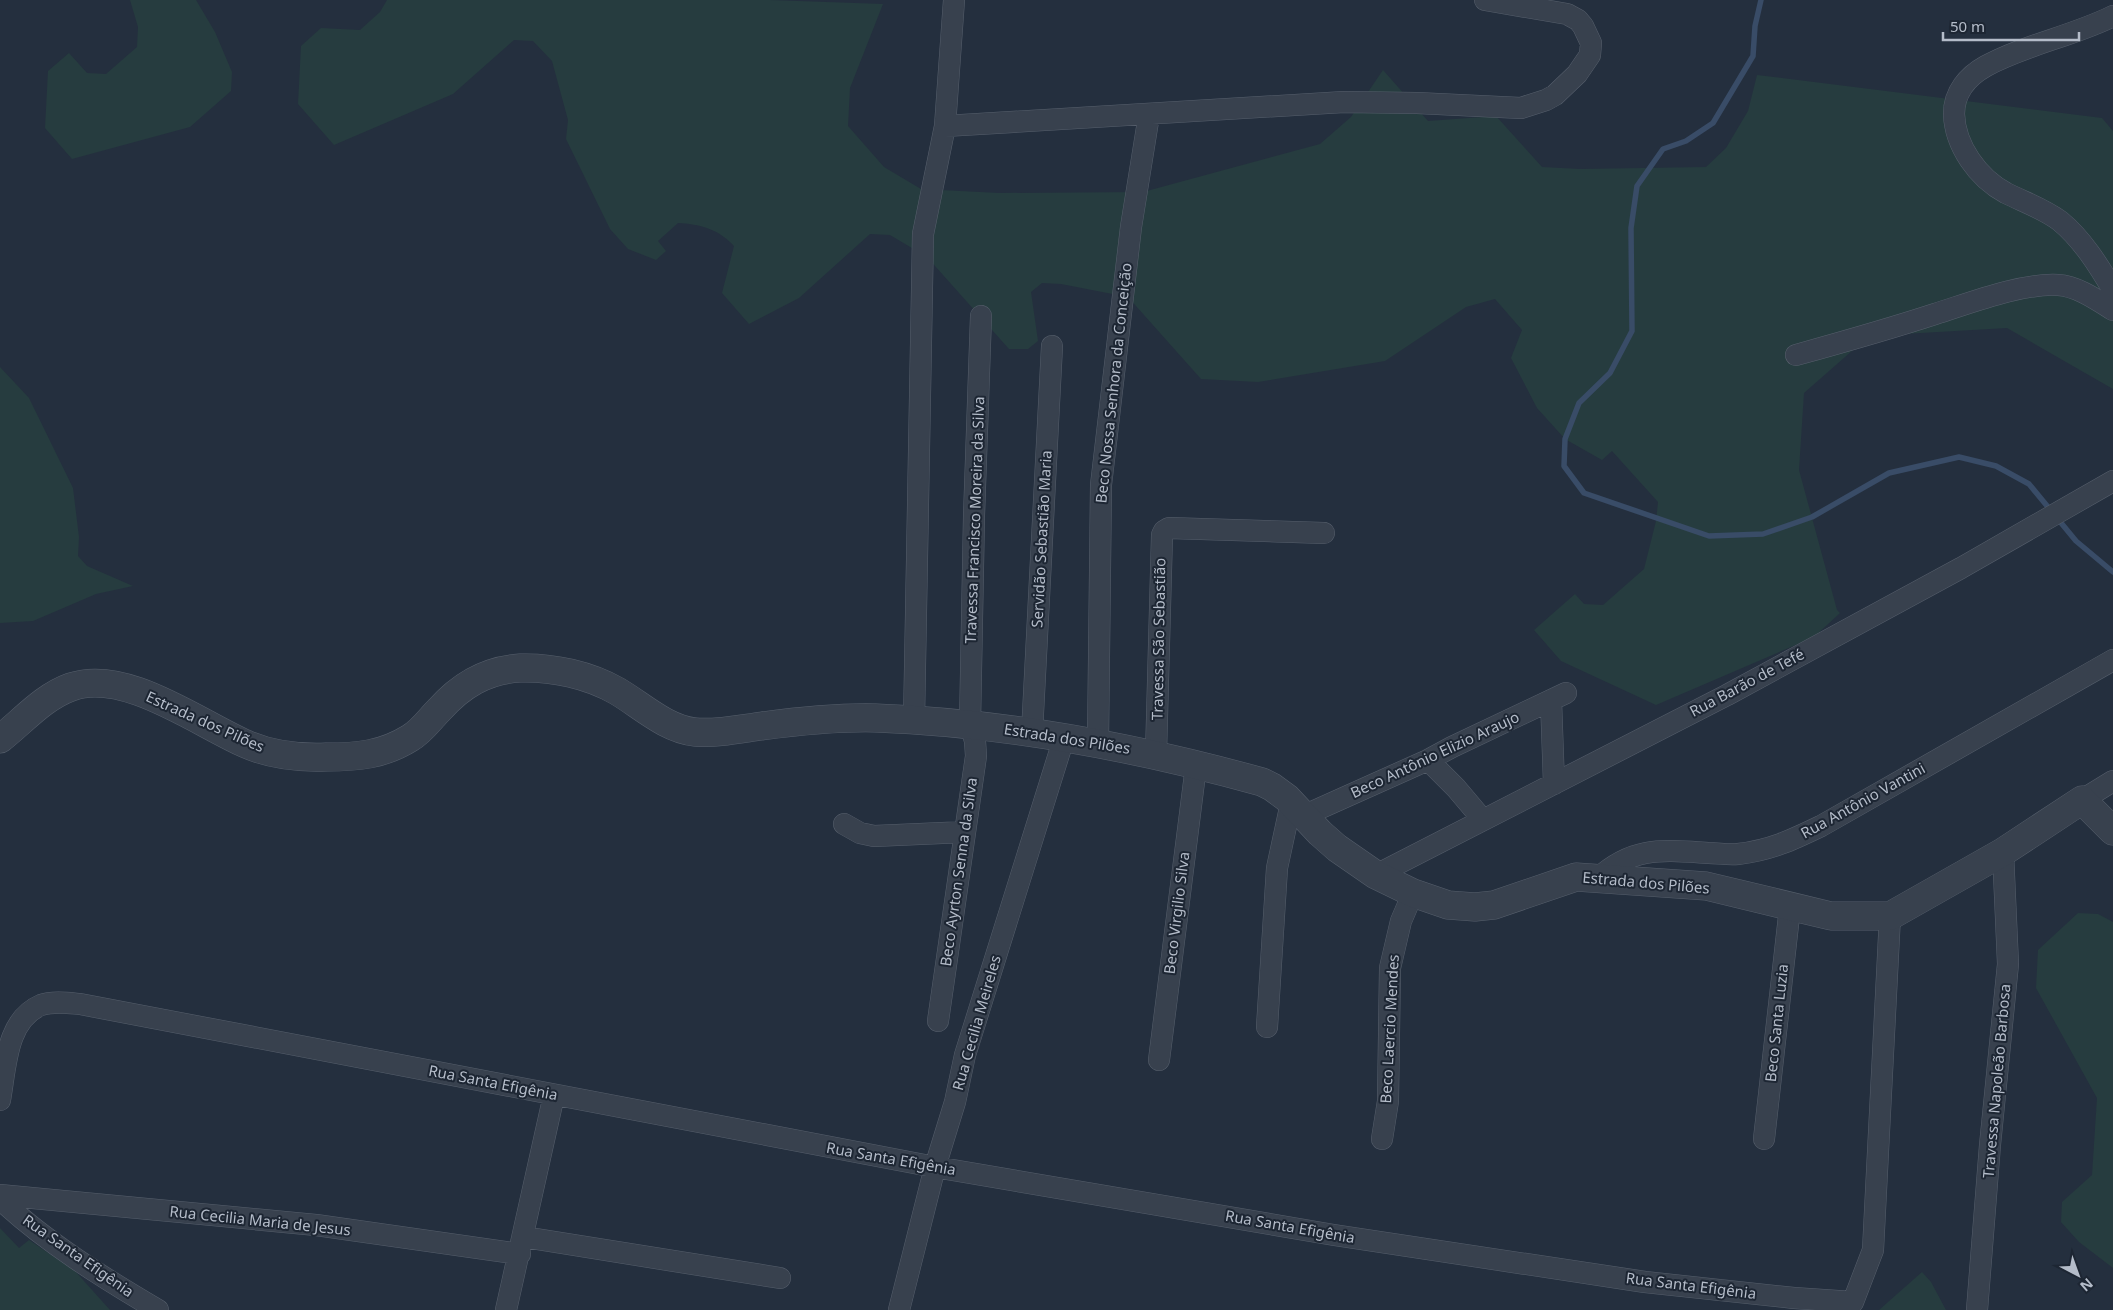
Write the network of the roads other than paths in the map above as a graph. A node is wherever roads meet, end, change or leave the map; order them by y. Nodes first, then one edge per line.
1 (954, 0) edge
2 (1485, 0) edge
3 (2113, 16) edge
4 (1149, 114) junction
5 (945, 126) junction
6 (2113, 290) edge
7 (2113, 310) edge
8 (981, 316) dead end
9 (1052, 346) dead end
10 (1796, 355) dead end
11 (2113, 481) edge
12 (1324, 533) dead end
13 (2113, 660) edge
14 (914, 721) junction
15 (970, 724) junction
16 (1032, 732) junction
17 (1064, 738) junction
18 (0, 739) edge
19 (1098, 743) junction
20 (1156, 754) junction
21 (1428, 760) junction
22 (1196, 766) junction
23 (2113, 781) edge
24 (1554, 784) junction
25 (2082, 800) junction
26 (1297, 809) junction
27 (1483, 820) junction
28 (844, 824) dead end
29 (2113, 831) edge
30 (965, 832) junction
31 (2003, 852) junction
32 (1376, 874) junction
33 (1597, 879) junction
34 (1413, 893) junction
35 (1790, 907) junction
36 (1890, 916) junction
37 (938, 1021) dead end
38 (1267, 1027) dead end
39 (1159, 1060) dead end
40 (554, 1095) junction
41 (0, 1100) edge
42 (1382, 1139) dead end
43 (1764, 1139) dead end
44 (935, 1167) junction
45 (0, 1197) edge
46 (522, 1245) junction
47 (780, 1278) dead end
48 (1850, 1306) edge
49 (158, 1310) edge
50 (506, 1310) edge
51 (899, 1310) edge
52 (1977, 1310) edge

1 - 5 street
2 - 4 street
3 - 6 street
4 - 5 street
4 - 19 street, Beco Nossa Senhora da Conceição
5 - 14 street
7 - 10 street
8 - 15 street, Travessa Francisco Moreira da Silva
9 - 16 street, Servidão Sebastião Maria
11 - 24 street, Rua Barão de Tefé
12 - 20 street, Travessa São Sebastião
13 - 33 street, Rua Antônio Vantini
14 - 15 street, Estrada dos Pilões
14 - 18 street, Estrada dos Pilões
15 - 16 street, Estrada dos Pilões
15 - 30 street, Beco Ayrton Senna da Silva
16 - 17 street, Estrada dos Pilões
17 - 19 street, Estrada dos Pilões
17 - 44 street, Rua Cecilia Meireles
19 - 20 street, Estrada dos Pilões
20 - 22 street, Estrada dos Pilões
21 - 24 street, Beco Antônio Elizio Araujo
21 - 26 street, Beco Antônio Elizio Araujo
21 - 27 street
22 - 26 street, Estrada dos Pilões
22 - 39 street, Beco Virgilio Silva
23 - 25 street
24 - 27 street, Rua Barão de Tefé
25 - 29 street
25 - 31 street, Estrada dos Pilões
26 - 32 street, Estrada dos Pilões
26 - 38 street
27 - 32 street, Rua Barão de Tefé
28 - 30 street
30 - 37 street, Beco Ayrton Senna da Silva
31 - 36 street, Estrada dos Pilões
31 - 52 street, Travessa Napoleão Barbosa
32 - 34 street, Estrada dos Pilões
33 - 34 street, Estrada dos Pilões
33 - 35 street, Estrada dos Pilões
34 - 42 street, Beco Laercio Mendes
35 - 36 street, Estrada dos Pilões
35 - 43 street, Beco Santa Luzia
36 - 48 street, Rua Santa Efigênia
40 - 41 street, Rua Santa Efigênia
40 - 44 street, Rua Santa Efigênia
40 - 46 street
44 - 48 street, Rua Santa Efigênia
44 - 51 street, Rua Cecilia Meireles
45 - 46 street, Rua Cecilia Maria de Jesus
45 - 49 street, Rua Santa Efigênia
46 - 47 street, Rua Cecilia Maria de Jesus
46 - 50 street

